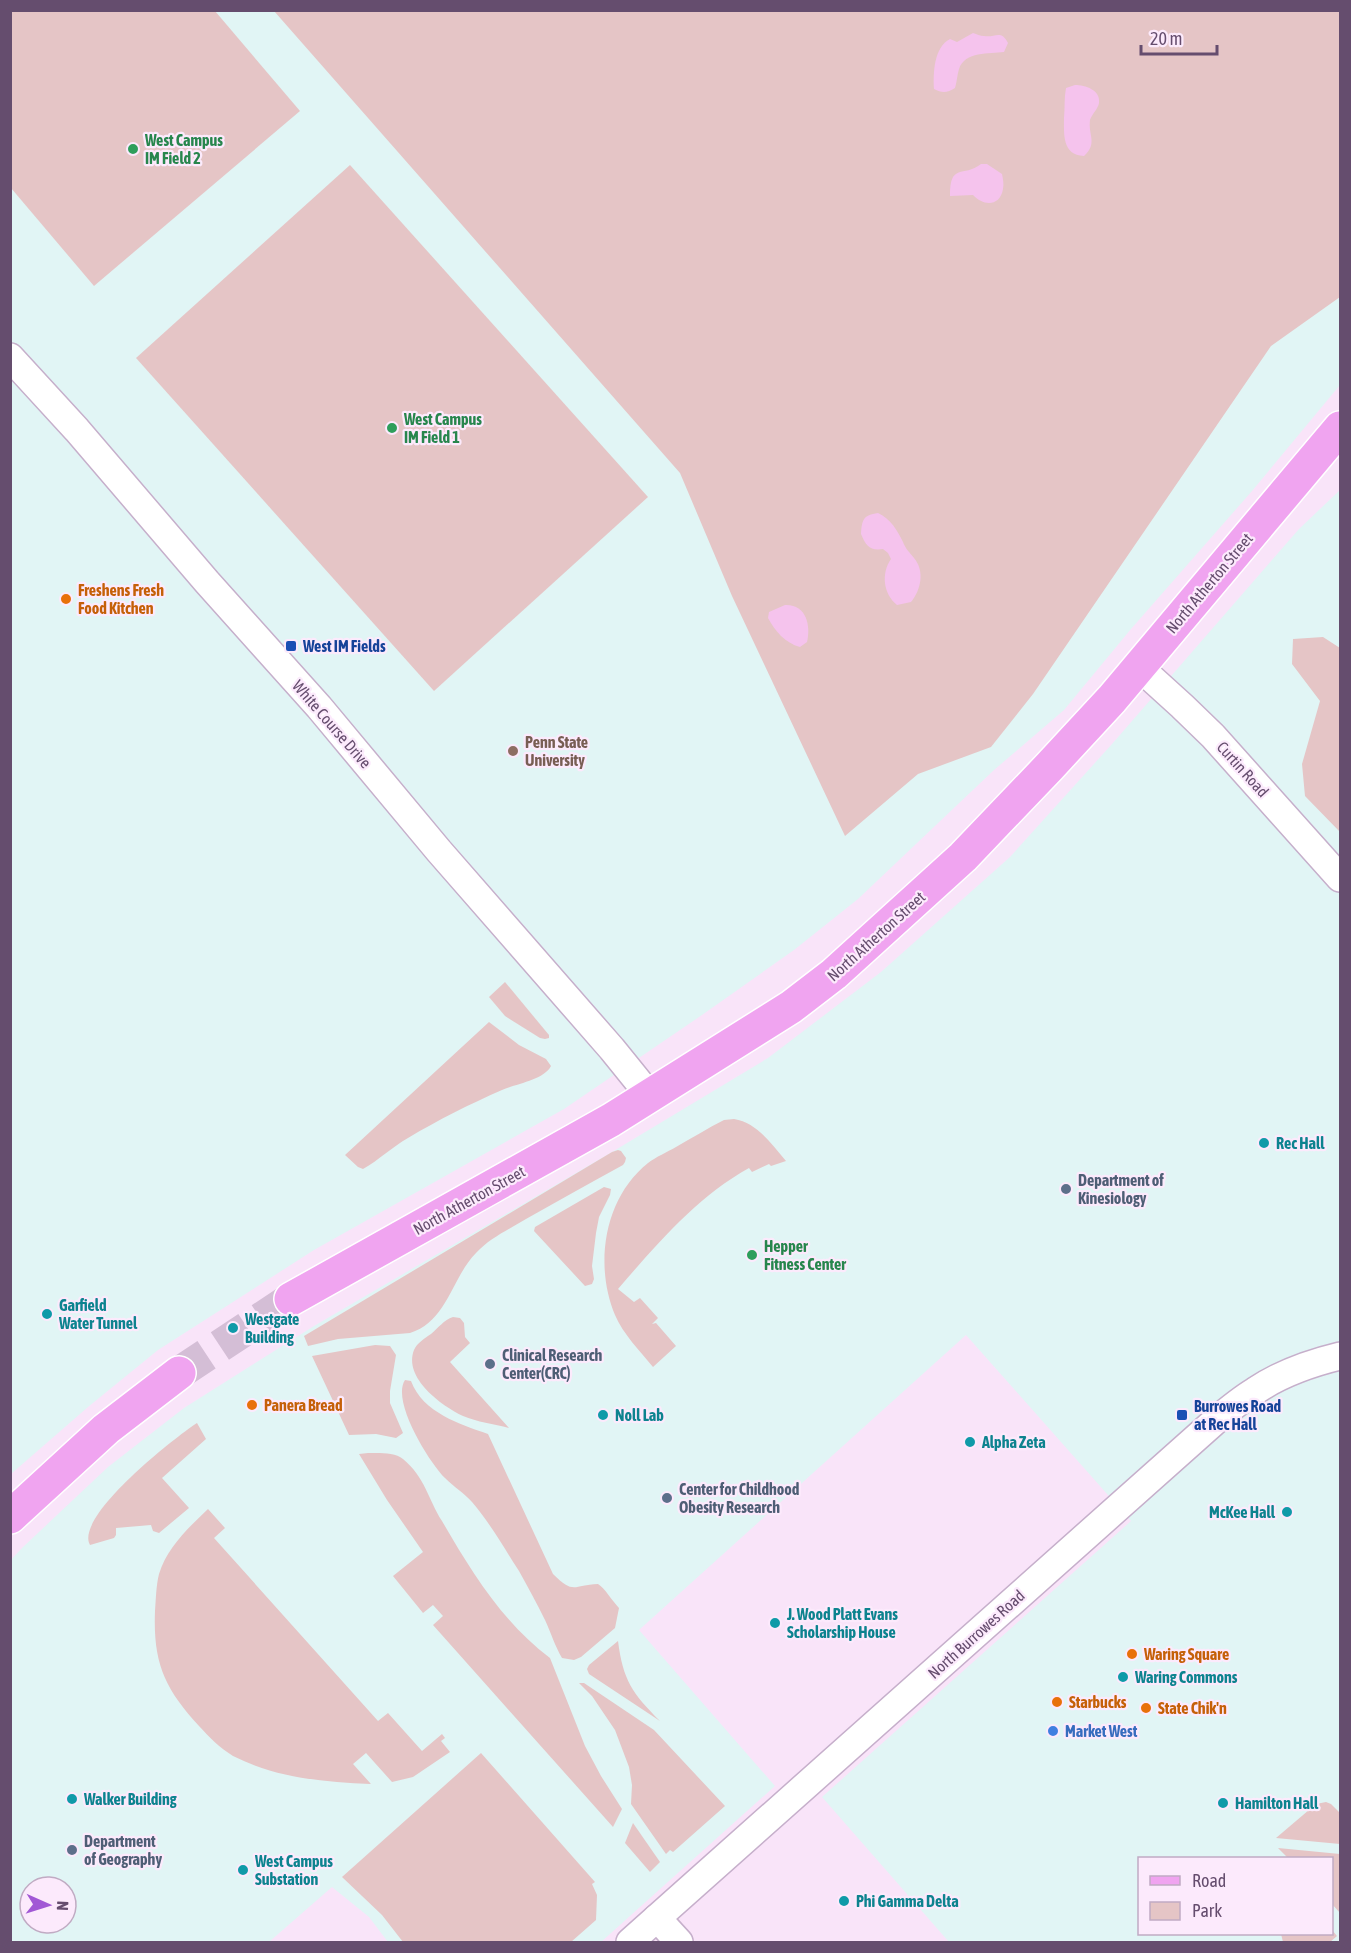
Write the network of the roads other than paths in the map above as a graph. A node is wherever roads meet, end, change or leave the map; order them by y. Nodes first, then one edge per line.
1 (10, 357) edge
2 (1341, 428) edge
3 (1139, 668) junction
4 (1341, 878) edge
5 (650, 1096) junction
6 (291, 1299) tunnel mouth
7 (1341, 1356) edge
8 (179, 1372) tunnel mouth
9 (10, 1517) edge
10 (657, 1918) junction
11 (630, 1942) edge
12 (680, 1942) edge

1 - 5 street, White Course Drive
2 - 3 main road, North Atherton Street
3 - 4 street, Curtin Road
3 - 5 main road, North Atherton Street
5 - 6 main road, North Atherton Street
7 - 10 street, North Burrowes Road
8 - 9 main road
10 - 11 street, North Burrowes Road
10 - 12 street

